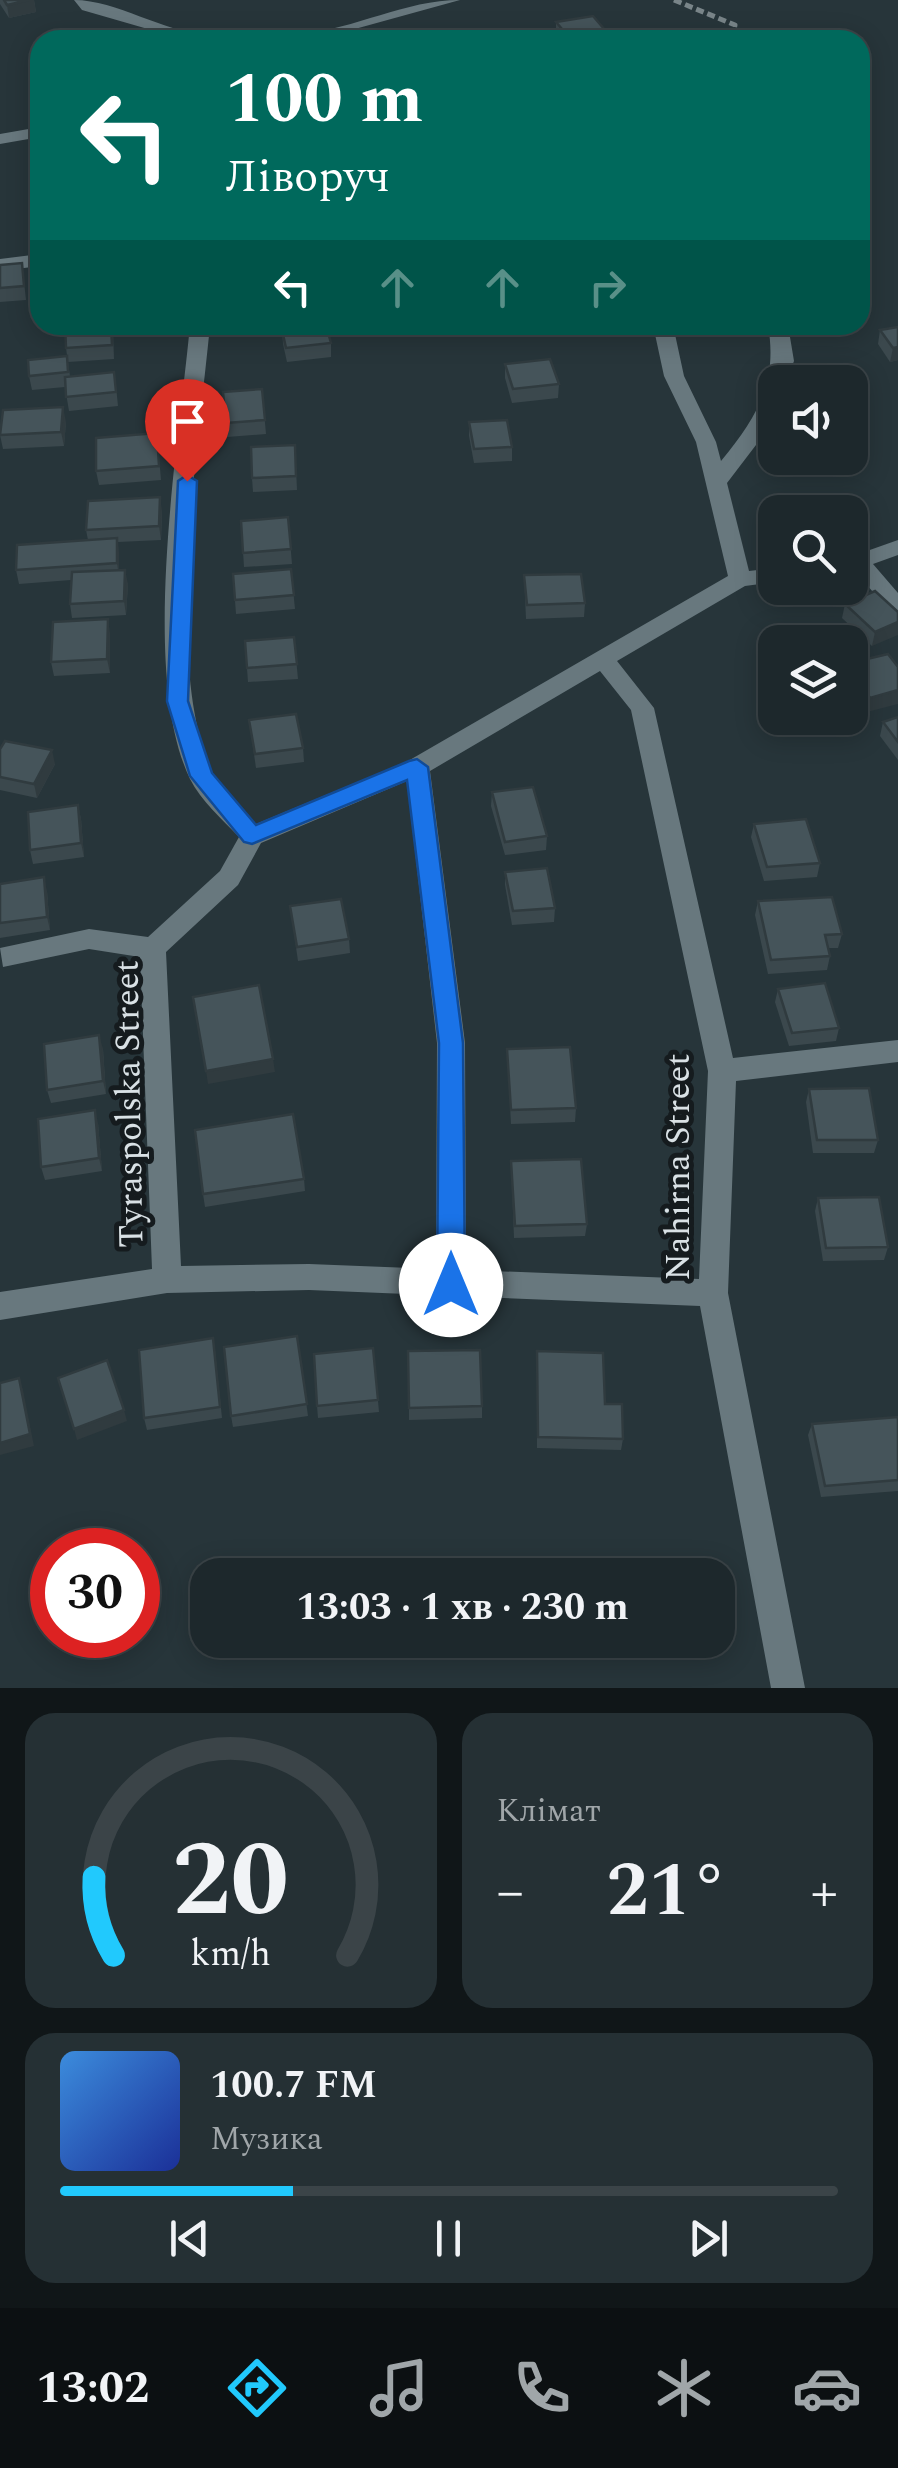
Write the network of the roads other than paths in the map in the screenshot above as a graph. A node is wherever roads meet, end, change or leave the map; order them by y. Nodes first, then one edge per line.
1 (82, 0) edge
2 (452, 0) edge
3 (163, 30) edge
4 (333, 30) edge
5 (30, 134) edge
6 (0, 139) edge
7 (30, 261) edge
8 (0, 265) edge
9 (199, 335) edge
10 (665, 335) edge
11 (780, 335) edge
12 (783, 365) edge
13 (758, 429) edge
14 (716, 482) junction
15 (898, 548) edge
16 (868, 559) edge
17 (758, 577) edge
18 (868, 577) edge
19 (740, 579) junction
20 (898, 608) edge
21 (605, 661) junction
22 (417, 767) junction
23 (252, 836) junction
24 (153, 948) junction
25 (3, 956) dead end
26 (898, 1051) edge
27 (722, 1070) junction
28 (167, 1280) junction
29 (451, 1285) junction
30 (712, 1294) junction
31 (0, 1306) edge
32 (788, 1688) edge

1 - 3 street
2 - 4 street
5 - 6 street
7 - 8 street
9 - 23 street
10 - 14 street
11 - 12 street
13 - 14 street
14 - 19 street
15 - 16 street
17 - 19 street
18 - 20 street
19 - 21 street
21 - 22 street
21 - 27 street, Nahirna Street
22 - 23 street
22 - 29 street
23 - 24 street, Tyraspolska Street
24 - 25 street
24 - 28 street, Tyraspolska Street
26 - 27 street
27 - 30 street, Nahirna Street
28 - 29 street
28 - 31 street
29 - 30 street
30 - 32 street, Nahirna Street

